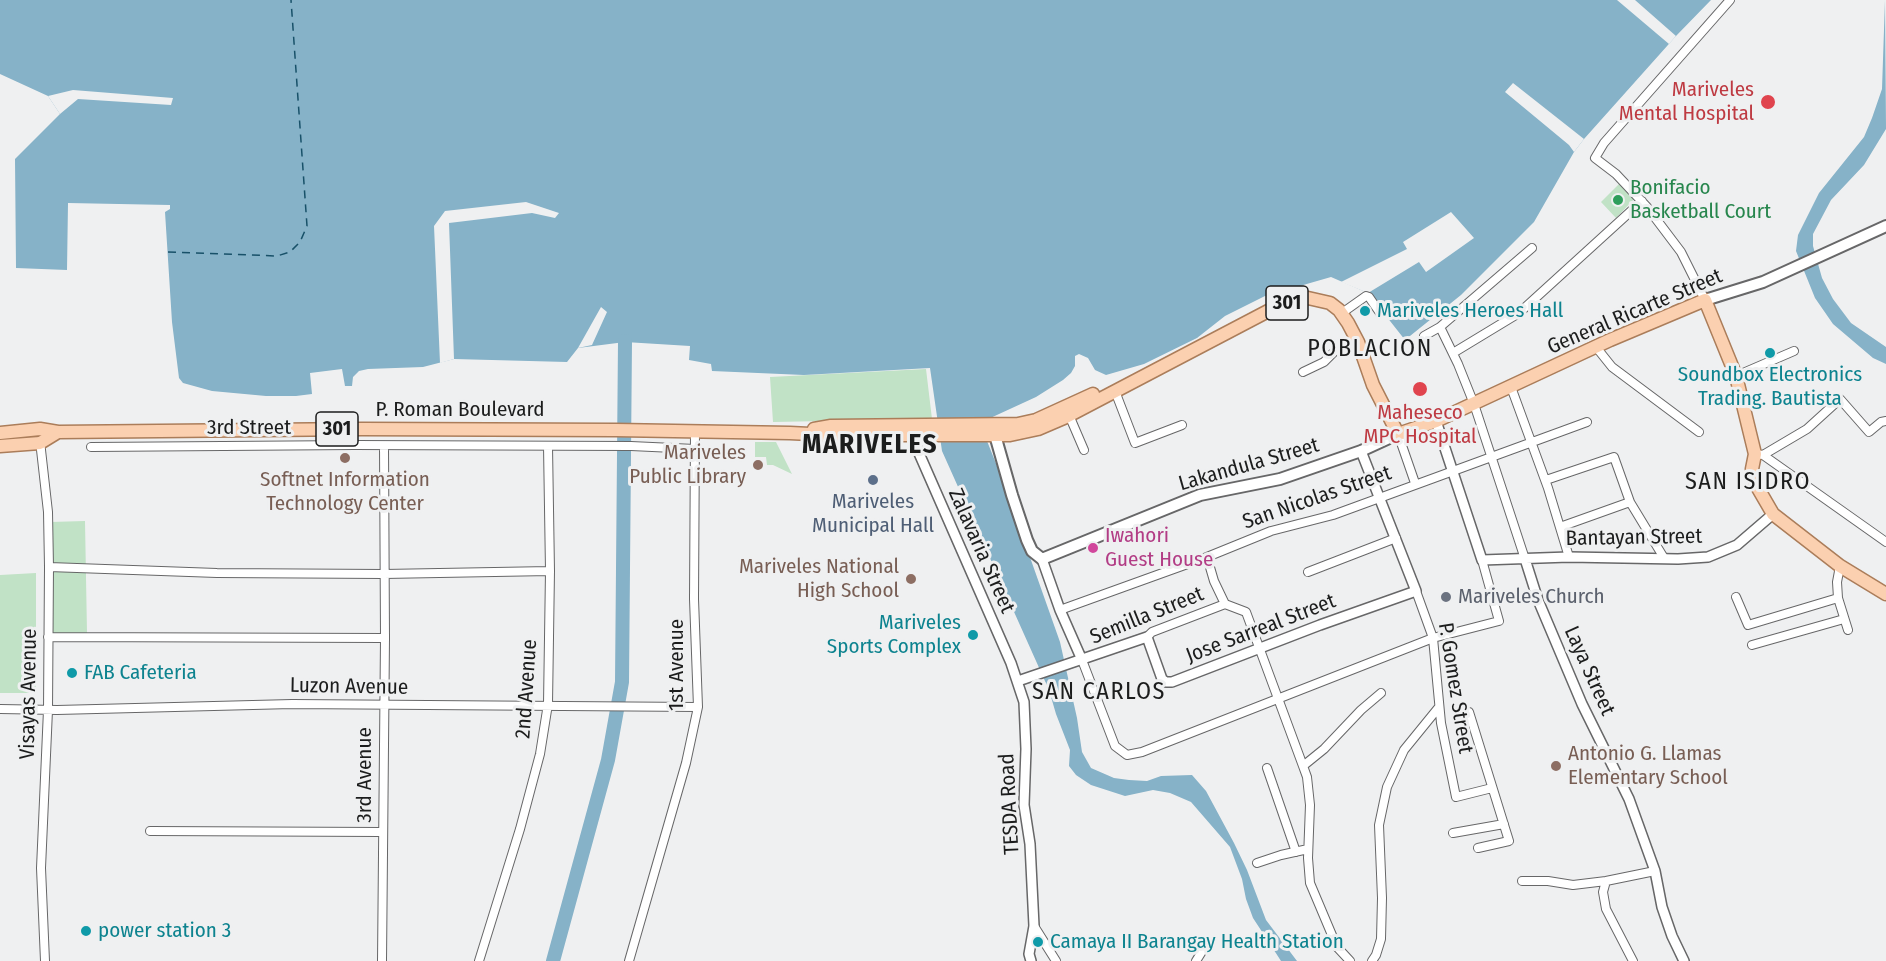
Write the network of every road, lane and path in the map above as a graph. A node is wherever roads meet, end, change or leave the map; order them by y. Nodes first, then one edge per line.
1 (1730, 0) edge
2 (1642, 201) junction
3 (1886, 226) edge
4 (1532, 248) dead end
5 (1704, 300) junction
6 (1342, 313) junction
7 (1380, 313) dead end
8 (1440, 327) junction
9 (1424, 336) dead end
10 (1358, 342) junction
11 (1596, 347) junction
12 (1794, 351) dead end
13 (1453, 353) junction
14 (1303, 372) dead end
15 (1736, 376) junction
16 (1510, 387) junction
17 (1115, 391) junction
18 (1474, 404) junction
19 (1069, 415) junction
20 (1436, 421) junction
21 (1886, 421) edge
22 (1587, 422) dead end
23 (1182, 425) dead end
24 (40, 429) junction
25 (362, 429) junction
26 (931, 430) junction
27 (245, 431) junction
28 (695, 431) junction
29 (58, 432) junction
30 (790, 432) junction
31 (991, 432) junction
32 (1699, 432) dead end
33 (0, 433) edge
34 (1398, 434) junction
35 (911, 435) junction
36 (1532, 442) junction
37 (40, 443) junction
38 (355, 445) junction
39 (0, 446) edge
40 (384, 446) junction
41 (548, 446) junction
42 (91, 447) dead end
43 (251, 447) junction
44 (695, 449) junction
45 (1083, 450) dead end
46 (1361, 451) junction
47 (1759, 454) junction
48 (1491, 457) junction
49 (1453, 470) junction
50 (1546, 480) junction
51 (1415, 483) junction
52 (1381, 497) junction
53 (1630, 502) junction
54 (1773, 514) junction
55 (1560, 526) junction
56 (1396, 538) junction
57 (1886, 542) edge
58 (1207, 557) junction
59 (1569, 557) junction
60 (1664, 558) junction
61 (1042, 559) junction
62 (1525, 559) junction
63 (1482, 560) junction
64 (1840, 566) junction
65 (49, 567) junction
66 (550, 571) junction
67 (1308, 572) dead end
68 (384, 574) junction
69 (1416, 591) junction
70 (1886, 594) edge
71 (1736, 597) dead end
72 (1838, 598) junction
73 (1225, 604) junction
74 (1060, 610) junction
75 (1844, 619) junction
76 (1848, 630) dead end
77 (48, 637) junction
78 (385, 638) junction
79 (1147, 638) junction
80 (1433, 639) junction
81 (1752, 645) dead end
82 (1260, 649) junction
83 (1082, 660) junction
84 (1018, 681) junction
85 (1381, 693) dead end
86 (1277, 698) junction
87 (548, 704) junction
88 (383, 706) junction
89 (698, 707) junction
90 (1438, 707) junction
91 (0, 709) edge
92 (48, 710) junction
93 (1469, 712) dead end
94 (1304, 766) junction
95 (1267, 768) dead end
96 (1492, 788) junction
97 (1504, 824) junction
98 (150, 831) dead end
99 (382, 832) junction
100 (1453, 833) dead end
101 (1478, 848) dead end
102 (1308, 849) junction
103 (1296, 852) junction
104 (1257, 863) dead end
105 (1655, 871) junction
106 (1522, 881) dead end
107 (1606, 881) junction
108 (1034, 926) junction
109 (1206, 945) dead end
110 (45, 961) edge
111 (382, 961) edge
112 (479, 961) edge
113 (629, 961) edge
114 (1030, 961) edge
115 (1056, 961) edge
116 (1196, 961) edge
117 (1350, 961) edge
118 (1372, 961) edge
119 (1634, 961) edge
120 (1684, 961) edge

1 - 2 street
2 - 5 street
2 - 13 street
3 - 5 main road, General Ricarte Street
4 - 8 street
5 - 11 main road, General Ricarte Street
5 - 15 main road
6 - 7 street
6 - 10 main road
6 - 17 main road, P. Roman Boulevard / 301
8 - 9 street
8 - 13 street, Laya Street
10 - 14 street
10 - 34 main road
11 - 16 main road, General Ricarte Street
11 - 32 street
12 - 15 street
13 - 18 street, Laya Street
15 - 47 main road
16 - 18 main road, General Ricarte Street
16 - 36 street
17 - 19 main road, P. Roman Boulevard / 301
17 - 23 street
17 - 31 main road, P. Roman Boulevard / 301
18 - 20 main road, General Ricarte Street
18 - 48 street, Laya Street
19 - 31 main road, P. Roman Boulevard / 301
19 - 45 street
20 - 34 main road, General Ricarte Street
20 - 49 street
21 - 47 street
22 - 36 street, San Nicolas Street
24 - 29 main road, P. Roman Boulevard / 301
24 - 33 main road, P. Roman Boulevard / 301
24 - 37 street, Visayas Avenue
25 - 27 main road, P. Roman Boulevard / 301
25 - 28 main road, P. Roman Boulevard / 301
25 - 38 street
26 - 30 main road, P. Roman Boulevard / 301
26 - 31 main road, P. Roman Boulevard / 301
26 - 35 main road, P. Roman Boulevard / 301
27 - 29 main road, P. Roman Boulevard / 301
27 - 43 street
28 - 30 main road, P. Roman Boulevard / 301
28 - 44 street, 1st Avenue
29 - 37 main road
30 - 35 main road, P. Roman Boulevard / 301
31 - 61 main road
34 - 46 main road, Lakandula Street
34 - 51 street
35 - 84 street, Zalavaria Street
36 - 48 street, San Nicolas Street
36 - 50 street
37 - 39 main road
37 - 65 street, Visayas Avenue
38 - 40 street, 3rd Street
38 - 43 street, 3rd Street
40 - 41 street, 3rd Street
40 - 68 street, 3rd Avenue
41 - 44 street, 3rd Street
41 - 66 street, 2nd Avenue
42 - 43 street, 3rd Street
44 - 89 street, 1st Avenue
46 - 52 street, P. Gomez Street
46 - 61 main road, Lakandula Street
47 - 54 main road
47 - 57 street
48 - 49 street, San Nicolas Street
48 - 62 street, Laya Street
49 - 51 street, San Nicolas Street
49 - 63 street
50 - 53 street
50 - 55 street
51 - 52 street, San Nicolas Street
52 - 56 street, P. Gomez Street
52 - 58 street, San Nicolas Street
53 - 55 street
53 - 60 street
54 - 60 street, Bantayan Street
54 - 64 main road
55 - 59 street
56 - 67 street
56 - 69 street, P. Gomez Street
58 - 73 street
58 - 74 street, San Nicolas Street
59 - 60 street, Bantayan Street
59 - 62 street, Bantayan Street
61 - 74 street
62 - 63 street, Bantayan Street
62 - 105 street, Laya Street
63 - 80 street
64 - 70 main road
64 - 72 street
65 - 68 street
65 - 77 street, Visayas Avenue
66 - 68 street
66 - 87 street, 2nd Avenue
68 - 78 street, 3rd Avenue
69 - 80 street, P. Gomez Street
69 - 82 street, Jose Sarreal Street
71 - 72 street
72 - 75 street
73 - 79 street, Semilla Street
73 - 82 street
74 - 83 street
75 - 76 street
75 - 81 street
77 - 78 street
77 - 92 street, Visayas Avenue
78 - 88 street, 3rd Avenue
79 - 82 street, Jose Sarreal Street
79 - 83 street, Semilla Street
80 - 86 street
80 - 90 street, P. Gomez Street
82 - 86 street
83 - 84 street, Semilla Street
83 - 86 street
84 - 108 street, TESDA Road
85 - 94 street
86 - 94 street
87 - 88 street, Luzon Avenue
87 - 89 street, Luzon Avenue
87 - 112 street, 2nd Avenue
88 - 92 street, Luzon Avenue
88 - 99 street, 3rd Avenue
89 - 113 street, 1st Avenue
90 - 96 street, P. Gomez Street
90 - 118 street
91 - 92 street, Luzon Avenue
92 - 110 street, Visayas Avenue
93 - 96 street
94 - 102 street
95 - 103 street
96 - 97 street
97 - 100 street
97 - 101 street
98 - 99 street
99 - 111 street, 3rd Avenue
102 - 103 street
102 - 117 street
103 - 104 street
105 - 107 street
105 - 120 street, Laya Street
106 - 107 street
107 - 119 street
108 - 114 street, TESDA Road
108 - 115 street
109 - 116 street

